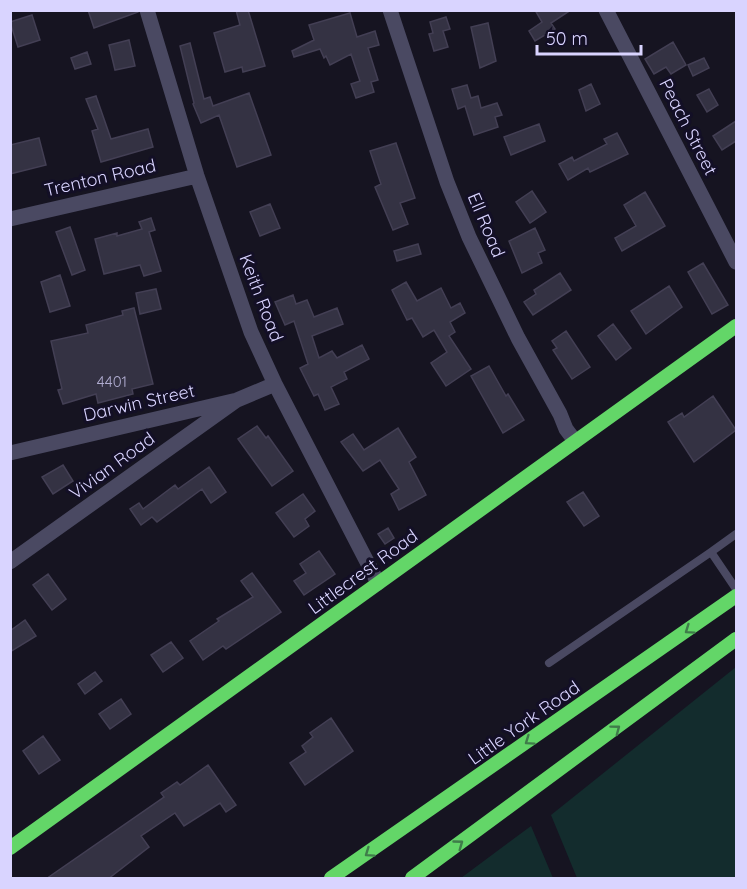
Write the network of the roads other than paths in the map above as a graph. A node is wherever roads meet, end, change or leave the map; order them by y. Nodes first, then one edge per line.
1 (147, 10) edge
2 (390, 10) edge
3 (606, 10) edge
4 (197, 176) junction
5 (10, 219) edge
6 (736, 262) edge
7 (736, 326) edge
8 (275, 384) junction
9 (237, 400) junction
10 (575, 441) junction
11 (10, 453) edge
12 (736, 534) edge
13 (711, 552) junction
14 (10, 562) edge
15 (378, 583) junction
16 (736, 589) edge
17 (736, 596) edge
18 (736, 639) edge
19 (549, 663) dead end
20 (10, 848) edge
21 (332, 879) edge
22 (412, 879) edge

1 - 4 street, Keith Road
2 - 10 street, Ell Road
3 - 6 street, Peach Street
4 - 5 street, Trenton Road
4 - 8 street, Keith Road
7 - 10 main road, Littlecrest Road
8 - 9 street, Darwin Street
8 - 15 street, Keith Road
9 - 11 street, Darwin Street
9 - 14 street, Vivian Road
10 - 15 main road, Littlecrest Road
12 - 13 lane
13 - 16 lane
13 - 19 lane
15 - 20 main road, Littlecrest Road
17 -> 21 main road, Little York Road
22 -> 18 main road

